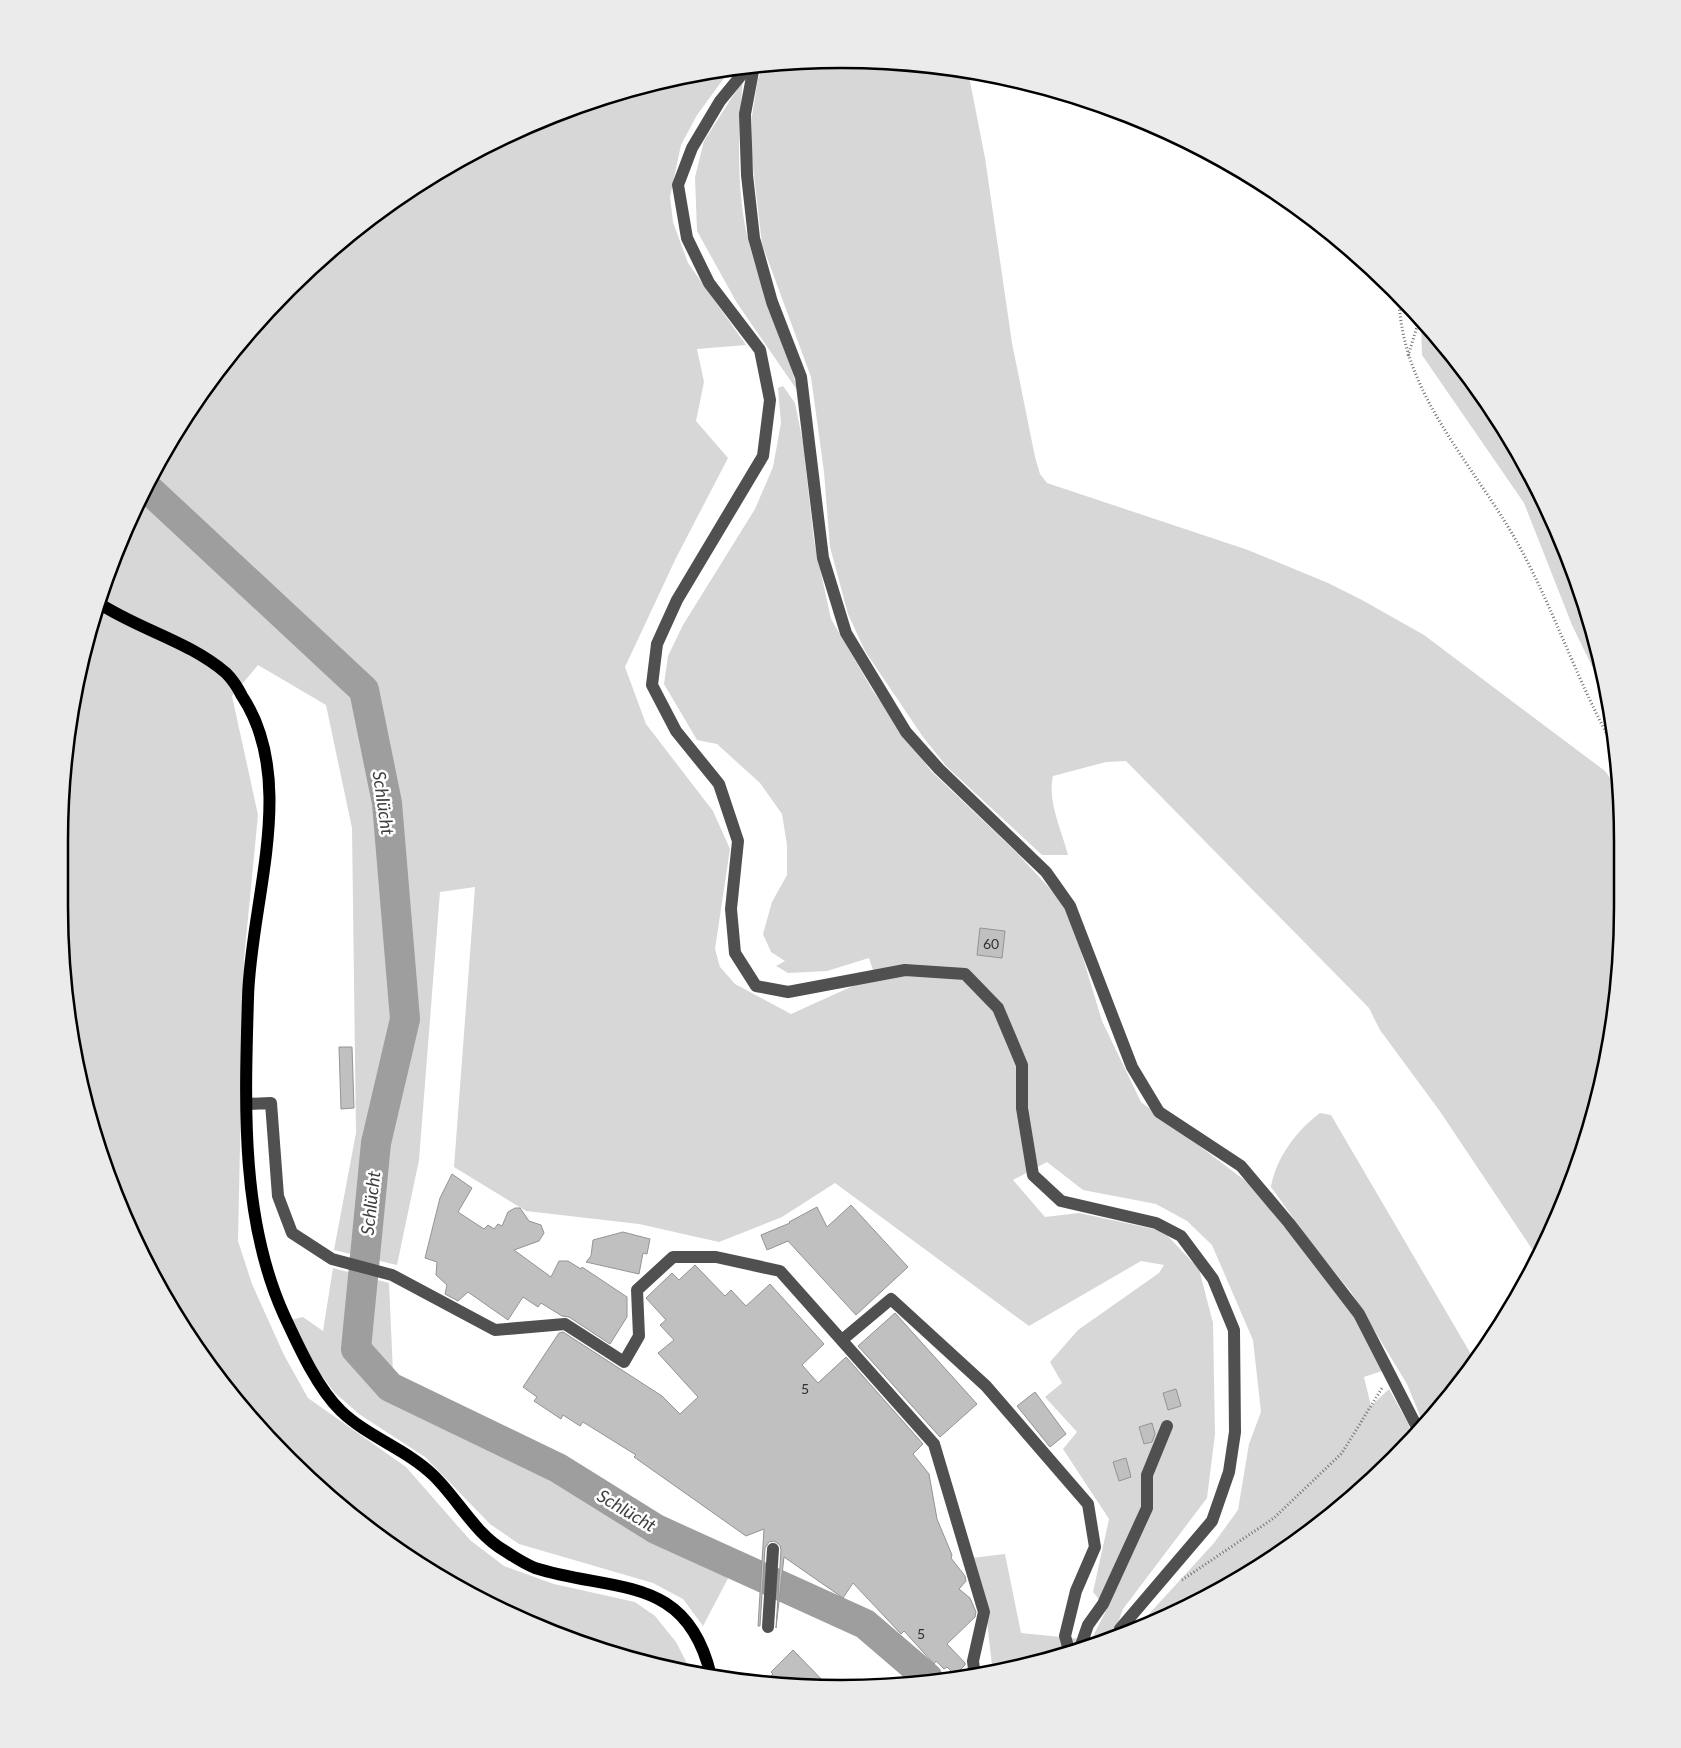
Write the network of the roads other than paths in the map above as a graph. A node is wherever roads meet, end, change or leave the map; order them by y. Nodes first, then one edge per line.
1 (753, 73) edge
2 (743, 74) edge
3 (105, 606) edge
4 (247, 1104) junction
5 (842, 1340) junction
6 (1415, 1424) edge
7 (1167, 1426) dead end
8 (773, 1549) dead end
9 (768, 1627) dead end
10 (1121, 1627) edge
11 (1082, 1641) edge
12 (1068, 1646) edge
13 (708, 1669) edge
14 (974, 1669) edge

1 - 6 street
2 - 10 street
3 - 4 main road
4 - 5 street
4 - 13 main road
5 - 12 street
5 - 14 street
7 - 11 street
8 - 9 street

